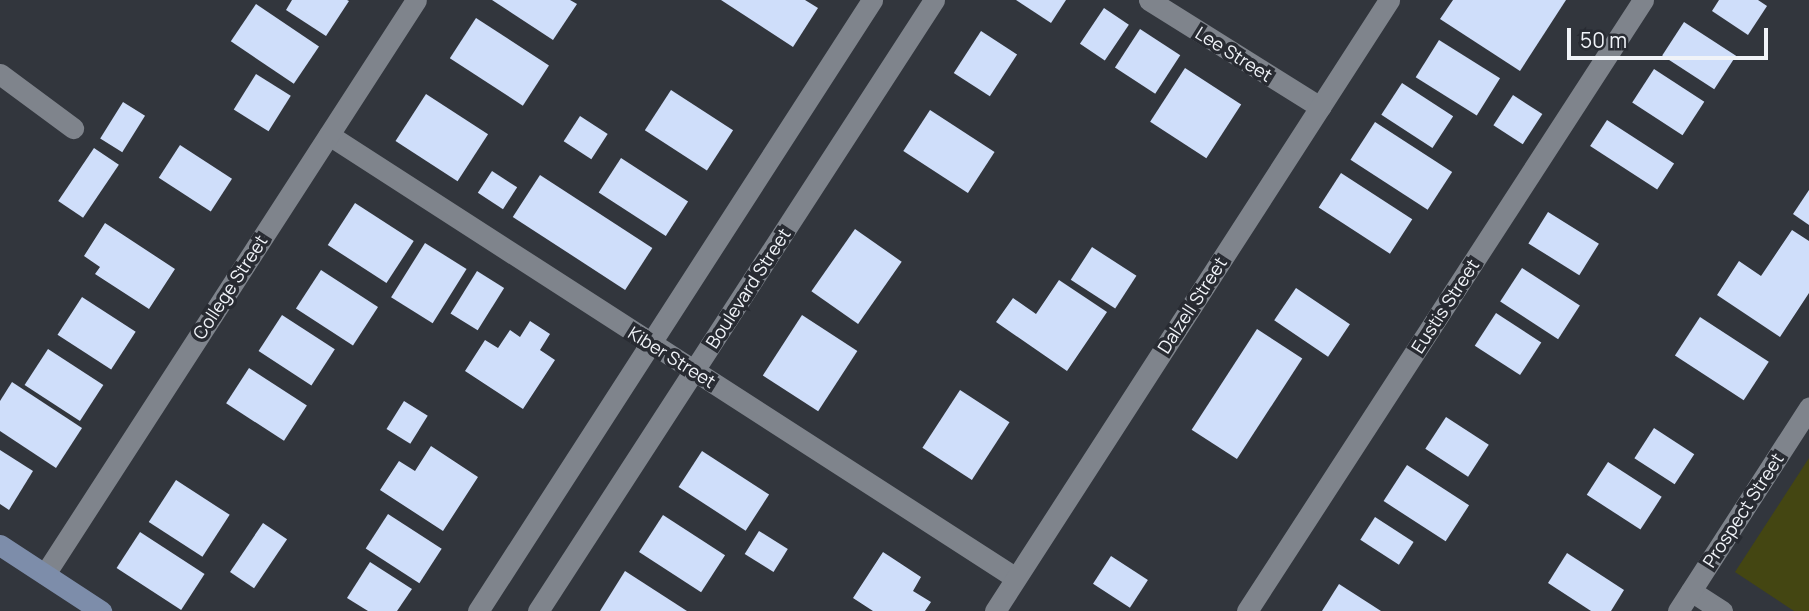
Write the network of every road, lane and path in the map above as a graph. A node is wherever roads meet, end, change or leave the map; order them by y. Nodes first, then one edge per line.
1 (416, 0) edge
2 (872, 0) edge
3 (934, 0) edge
4 (1149, 0) edge
5 (1390, 0) edge
6 (1643, 0) edge
7 (0, 74) edge
8 (1320, 107) junction
9 (73, 128) dead end
10 (329, 135) junction
11 (650, 344) junction
12 (695, 370) junction
13 (1809, 408) edge
14 (0, 545) edge
15 (45, 574) junction
16 (1016, 578) junction
17 (1691, 591) junction
18 (101, 611) edge
19 (478, 611) edge
20 (538, 611) edge
21 (995, 611) edge
22 (1247, 611) edge
23 (1678, 611) edge
24 (1722, 611) edge

1 - 10 street, College Street
2 - 11 street
3 - 12 street, Boulevard Street
4 - 8 street, Lee Street
5 - 8 street, Dalzell Street
6 - 22 street, Eustis Street
7 - 9 street
8 - 16 street, Dalzell Street
10 - 11 street, Kiber Street
10 - 15 street, College Street
11 - 12 street, Kiber Street
11 - 19 street
12 - 16 street, Kiber Street
12 - 20 street, Boulevard Street
13 - 17 street, Prospect Street
14 - 15 street
15 - 18 street
16 - 21 street, Dalzell Street
17 - 23 street, Prospect Street
17 - 24 street

